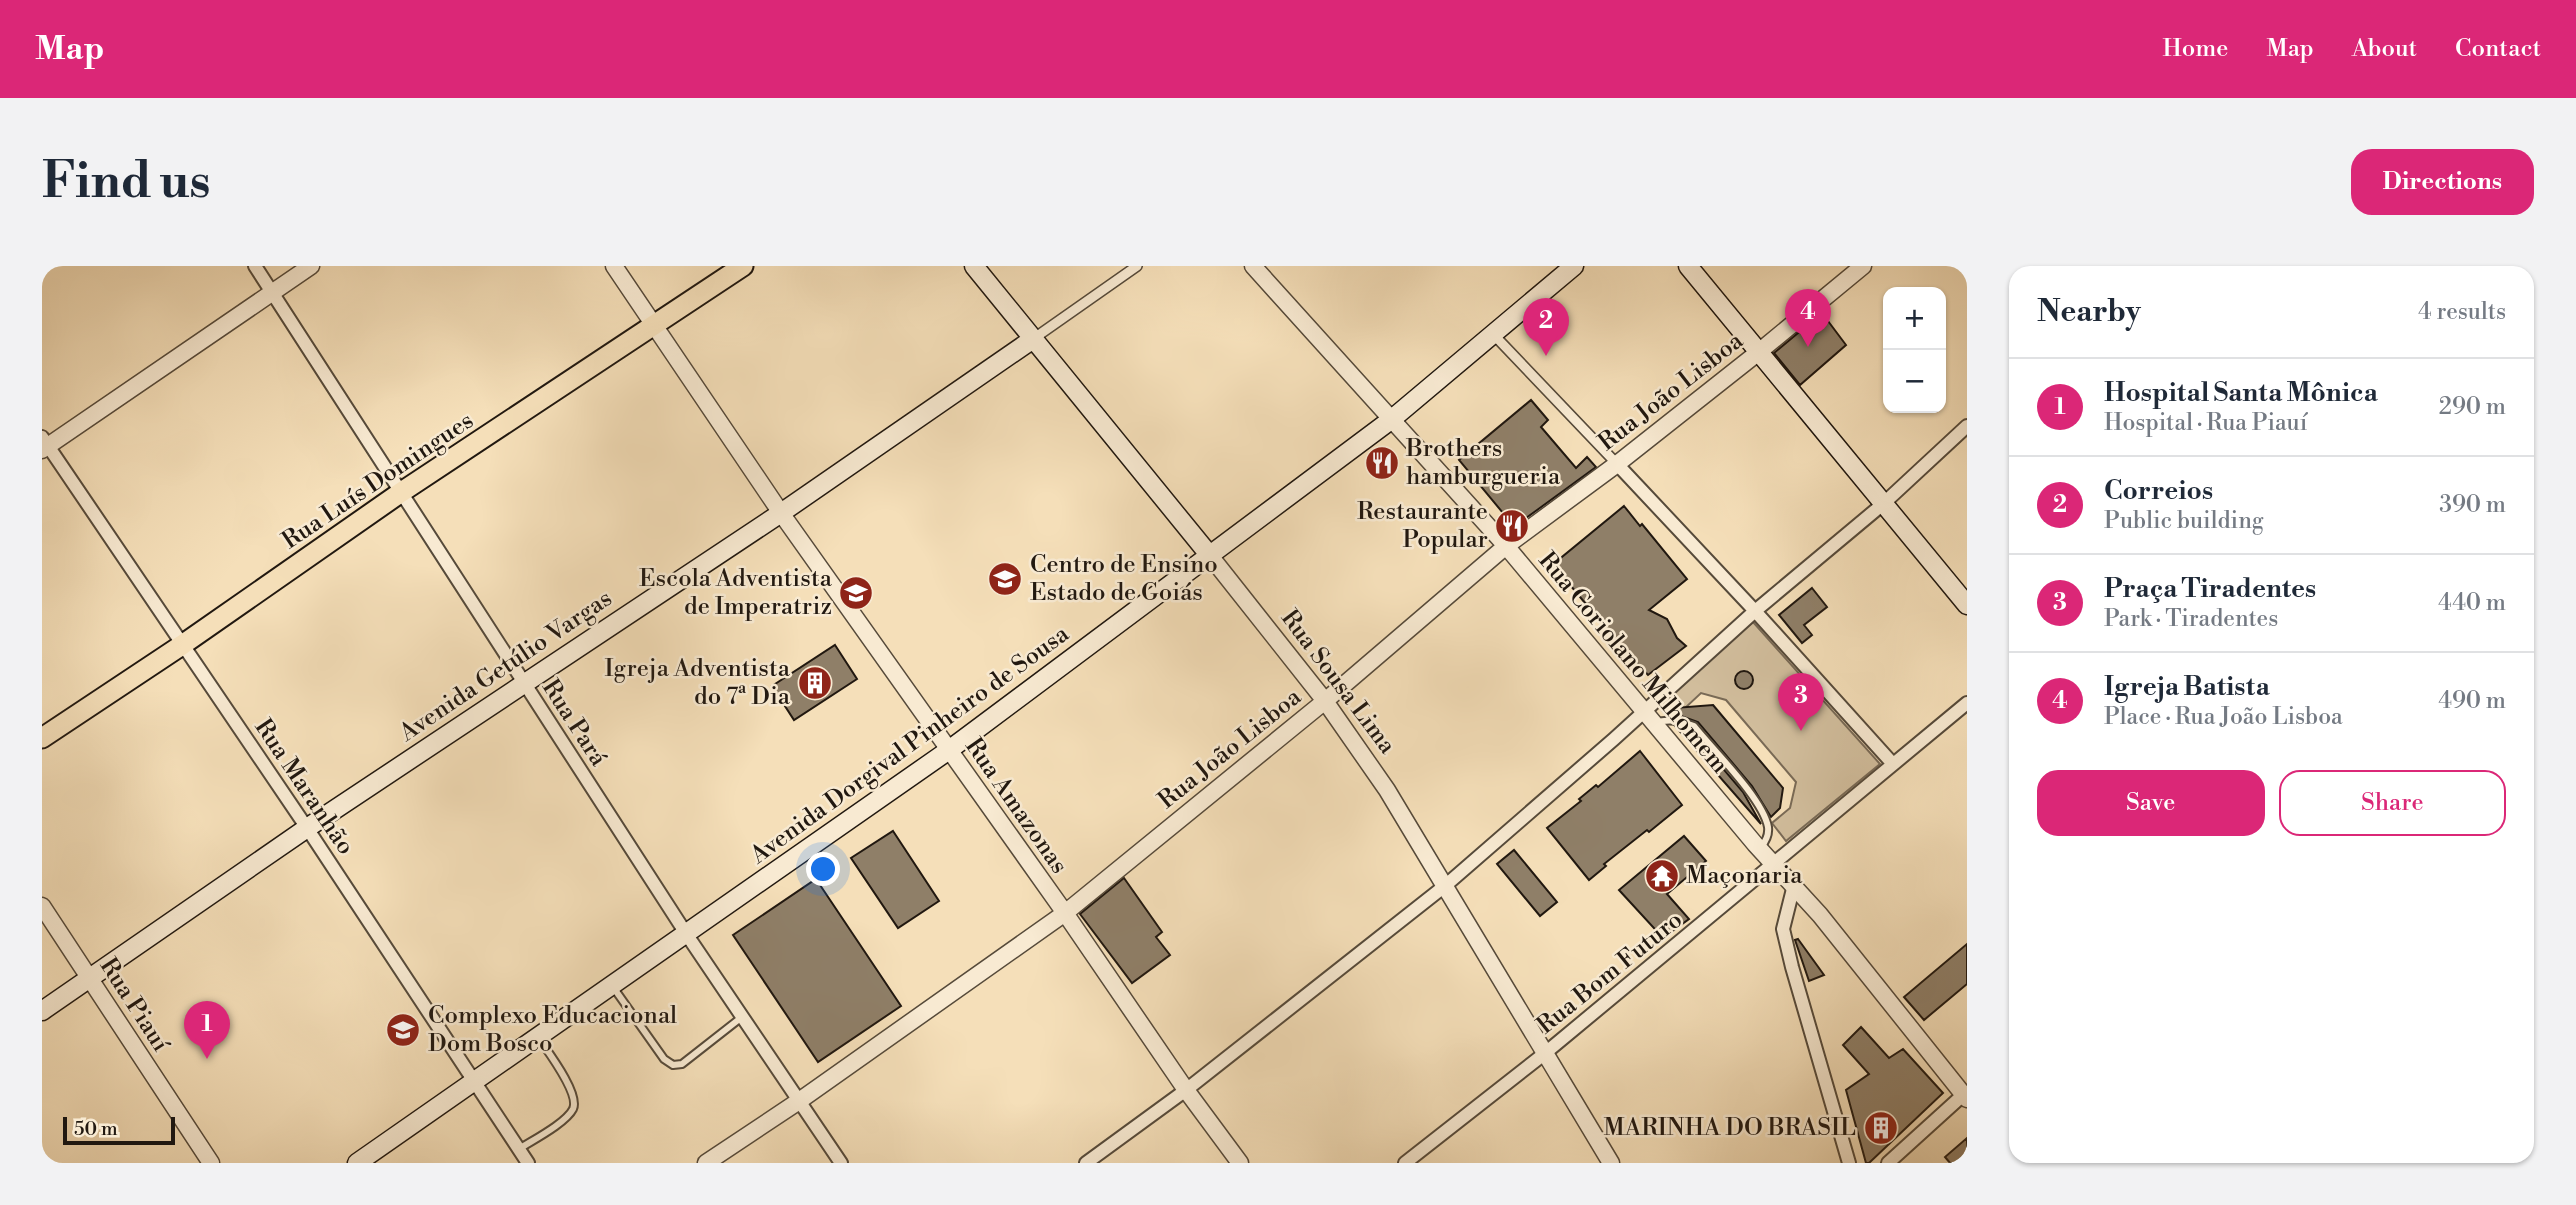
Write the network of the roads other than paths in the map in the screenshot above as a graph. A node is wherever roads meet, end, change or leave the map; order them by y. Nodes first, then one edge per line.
1 (255, 266) edge
2 (311, 266) edge
3 (614, 266) edge
4 (743, 266) edge
5 (974, 266) edge
6 (1137, 266) edge
7 (1253, 266) edge
8 (1574, 266) edge
9 (1688, 266) edge
10 (1863, 266) edge
11 (273, 292) junction
12 (655, 325) junction
13 (1494, 335) junction
14 (1033, 339) junction
15 (1760, 351) junction
16 (1392, 419) junction
17 (1967, 426) edge
18 (44, 445) edge
19 (1617, 464) junction
20 (400, 493) junction
21 (1883, 504) junction
22 (781, 513) junction
23 (1506, 546) junction
24 (1211, 557) junction
25 (1967, 605) edge
26 (1755, 611) junction
27 (182, 645) junction
28 (524, 684) junction
29 (1325, 701) junction
30 (1967, 703) edge
31 (1649, 717) junction
32 (42, 738) edge
33 (949, 750) junction
34 (1893, 764) junction
35 (307, 828) junction
36 (1760, 849) junction
37 (1775, 865) junction
38 (1446, 885) junction
39 (1794, 885) junction
40 (42, 906) edge
41 (1065, 914) junction
42 (687, 935) junction
43 (90, 979) junction
44 (613, 987) junction
45 (42, 1011) edge
46 (742, 1017) junction
47 (539, 1038) junction
48 (1544, 1054) junction
49 (476, 1082) junction
50 (1186, 1090) junction
51 (1966, 1095) edge
52 (799, 1101) junction
53 (519, 1149) junction
54 (211, 1163) edge
55 (357, 1163) edge
56 (528, 1163) edge
57 (706, 1163) edge
58 (841, 1163) edge
59 (1086, 1163) edge
60 (1240, 1163) edge
61 (1405, 1163) edge
62 (1611, 1163) edge
63 (1849, 1163) edge
64 (1888, 1163) edge

1 - 11 street, Rua Pará
2 - 11 street
3 - 12 street, Rua Amazonas
4 - 12 main road, Rua Luís Domingues
5 - 14 main road, Rua Sousa Lima
6 - 14 street
7 - 16 street, Rua Coriolano Milhomem
8 - 13 main road, Avenida Dorgival Pinheiro de Sousa
9 - 15 main road
10 - 15 street, Rua João Lisboa
11 - 18 street
11 - 20 street, Rua Pará
12 - 20 main road, Rua Luís Domingues
12 - 22 street, Rua Amazonas
13 - 16 main road, Avenida Dorgival Pinheiro de Sousa
13 - 19 street
14 - 22 main road, Avenida Getúlio Vargas
14 - 24 main road, Rua Sousa Lima
15 - 19 street, Rua João Lisboa
15 - 21 main road
16 - 23 street, Rua Coriolano Milhomem
16 - 24 main road, Avenida Dorgival Pinheiro de Sousa
17 - 21 street
18 - 27 street, Rua Maranhão
19 - 23 street, Rua João Lisboa
19 - 26 street
20 - 27 main road, Rua Luís Domingues
20 - 28 street, Rua Pará
21 - 25 main road
21 - 26 street
22 - 28 main road, Avenida Getúlio Vargas
22 - 33 street, Rua Amazonas
23 - 29 street, Rua João Lisboa
23 - 31 street, Rua Coriolano Milhomem
24 - 29 street, Rua Sousa Lima
24 - 33 main road, Avenida Dorgival Pinheiro de Sousa
26 - 31 street
26 - 34 street
27 - 32 main road, Rua Luís Domingues
27 - 35 street, Rua Maranhão
28 - 35 main road, Avenida Getúlio Vargas
28 - 42 street, Rua Pará
29 - 38 street, Rua Sousa Lima
29 - 41 street, Rua João Lisboa
30 - 34 street, Rua Bom Futuro
31 - 36 street, Rua Coriolano Milhomem
31 - 36 lane
31 - 38 street
33 - 41 street, Rua Amazonas
33 - 42 main road, Avenida Dorgival Pinheiro de Sousa
34 - 37 street, Rua Bom Futuro
35 - 43 main road, Avenida Getúlio Vargas
35 - 49 street, Rua Maranhão
36 - 37 street, Rua Coriolano Milhomem
37 - 39 street, Rua Coriolano Milhomem
37 - 48 street, Rua Bom Futuro
38 - 48 street, Rua Sousa Lima
38 - 50 street
39 - 51 street, Rua Coriolano Milhomem
39 - 63 street
40 - 43 street, Rua Piauí
41 - 50 street, Rua Amazonas
41 - 52 street, Rua João Lisboa
42 - 44 main road, Avenida Dorgival Pinheiro de Sousa
42 - 46 street, Rua Pará
43 - 45 main road, Avenida Getúlio Vargas
43 - 54 street, Rua Piauí
44 - 46 lane
44 - 47 main road, Avenida Dorgival Pinheiro de Sousa
46 - 52 street, Rua Pará
47 - 49 main road, Avenida Dorgival Pinheiro de Sousa
47 - 53 lane
48 - 61 street, Rua Bom Futuro
48 - 62 street, Rua Sousa Lima
49 - 53 street, Rua Maranhão
49 - 55 main road, Avenida Dorgival Pinheiro de Sousa
50 - 59 street
50 - 60 street, Rua Amazonas
51 - 64 street
52 - 57 street, Rua João Lisboa
52 - 58 street, Rua Pará
53 - 56 street, Rua Maranhão

